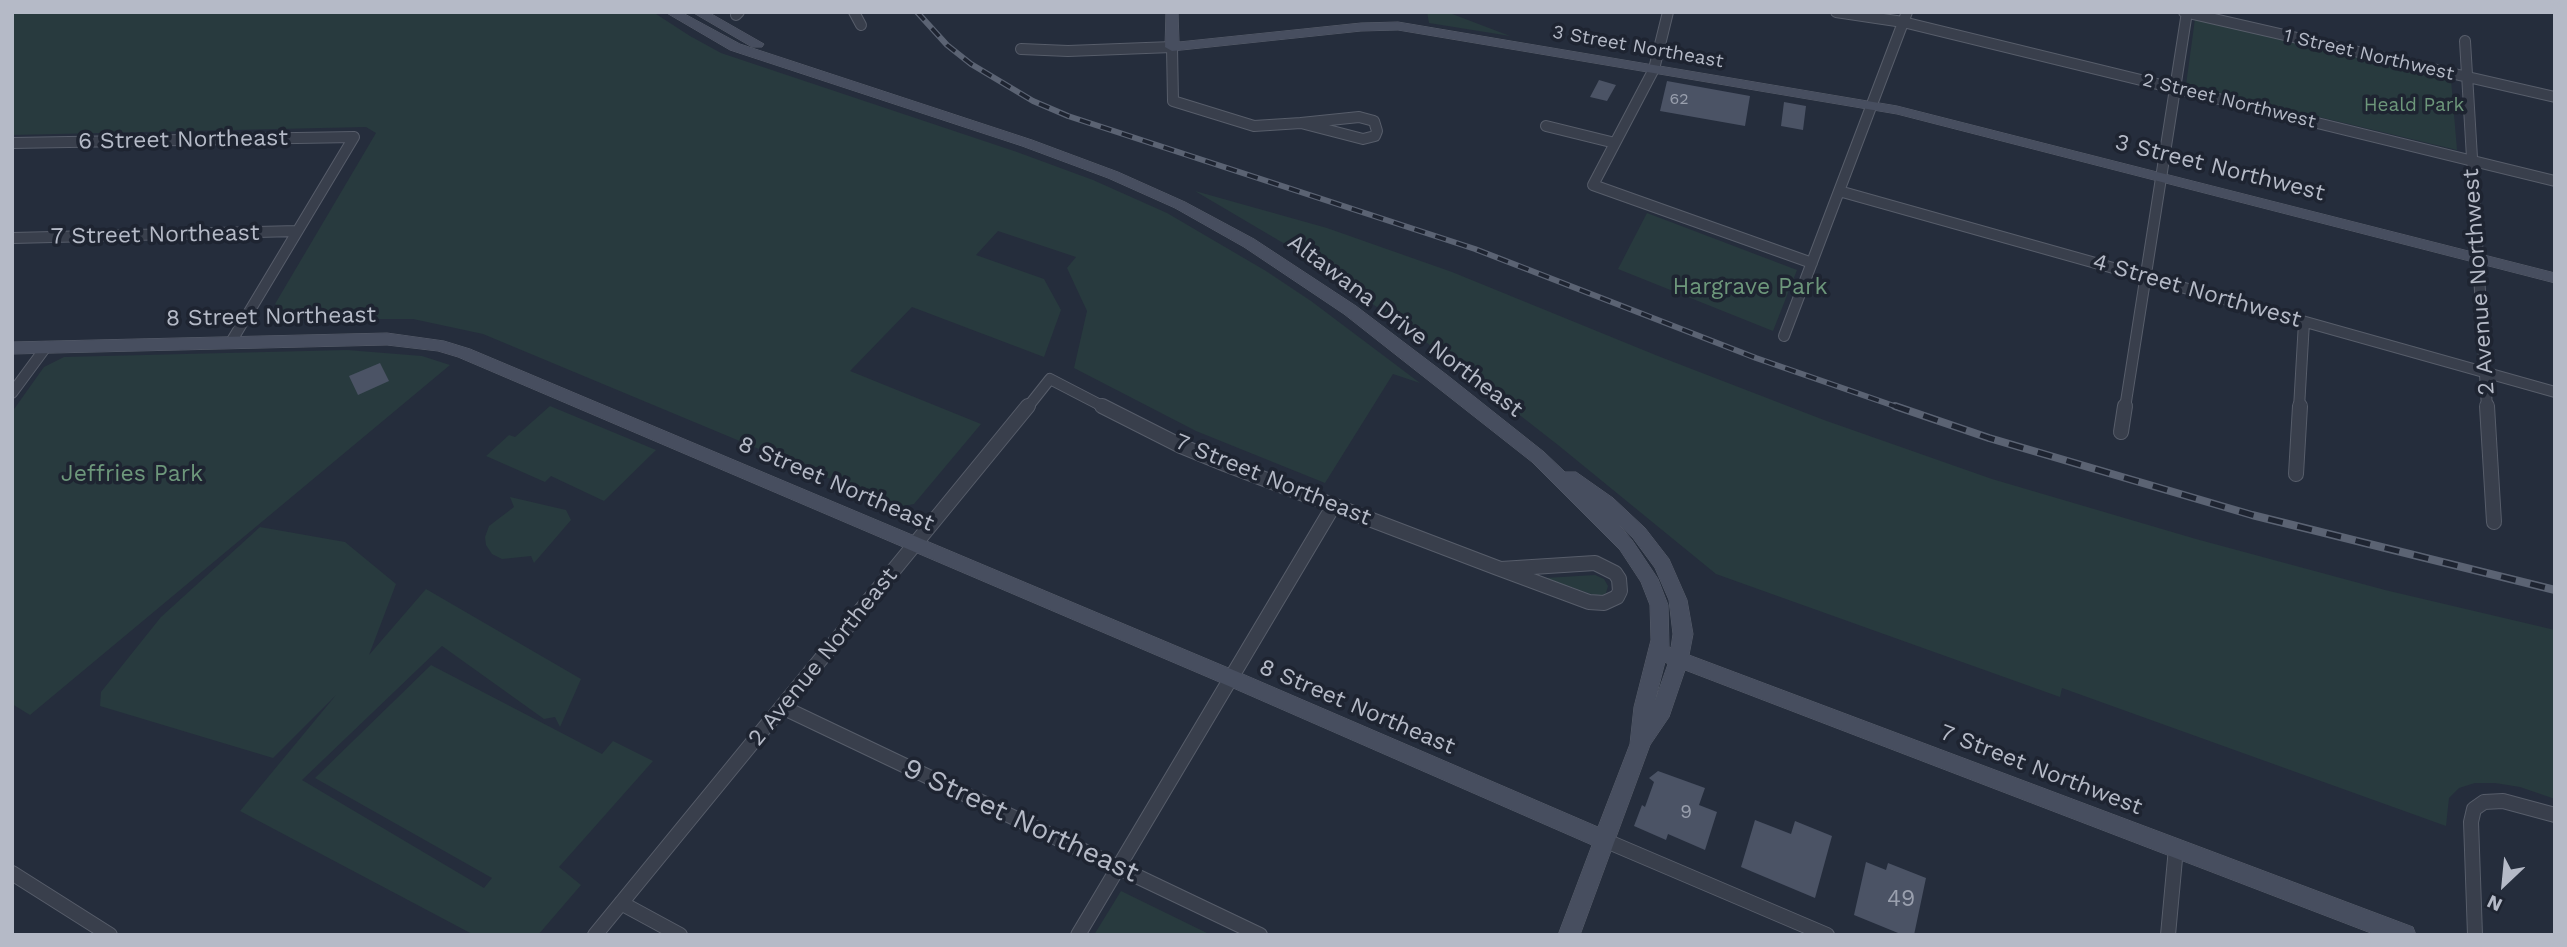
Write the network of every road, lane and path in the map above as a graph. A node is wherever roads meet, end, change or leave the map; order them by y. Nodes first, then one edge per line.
1 (671, 12) edge
2 (698, 12) edge
3 (854, 12) edge
4 (1172, 12) edge
5 (1418, 12) edge
6 (1668, 12) edge
7 (1836, 12) edge
8 (2186, 12) edge
9 (1905, 17) edge
10 (861, 25) dead end
11 (1420, 29) junction
12 (2465, 41) dead end
13 (1172, 47) junction
14 (1021, 49) dead end
15 (1654, 69) junction
16 (2467, 77) junction
17 (850, 84) junction
18 (2175, 88) junction
19 (2555, 97) edge
20 (1872, 106) junction
21 (1301, 123) junction
22 (1546, 126) dead end
23 (354, 137) joint
24 (1615, 143) junction
25 (12, 144) edge
26 (2471, 160) junction
27 (2161, 177) junction
28 (2555, 181) edge
29 (1839, 191) junction
30 (297, 232) junction
31 (12, 238) edge
32 (2477, 258) junction
33 (1812, 263) junction
34 (2145, 277) junction
35 (2555, 278) edge
36 (2304, 321) junction
37 (1784, 337) dead end
38 (231, 342) junction
39 (46, 347) junction
40 (12, 348) edge
41 (2484, 372) junction
42 (1050, 379) joint
43 (2555, 392) edge
44 (12, 393) edge
45 (2121, 432) dead end
46 (1538, 457) junction
47 (2295, 474) dead end
48 (1334, 505) junction
49 (2494, 522) dead end
50 (915, 544) junction
51 (1501, 569) junction
52 (1669, 656) junction
53 (1231, 678) junction
54 (782, 707) junction
55 (2555, 815) edge
56 (1604, 841) junction
57 (2176, 848) junction
58 (1118, 867) junction
59 (12, 873) edge
60 (621, 903) junction
61 (110, 935) edge
62 (596, 935) edge
63 (680, 935) edge
64 (1078, 935) edge
65 (1260, 935) edge
66 (1569, 935) edge
67 (1827, 935) edge
68 (2168, 935) edge
69 (2405, 935) edge
70 (2475, 935) edge

1 - 17 street, Altawana Drive Northeast
2 - 17 street, Altawana Drive Northeast
3 - 10 street
4 - 13 street
5 - 11 street
6 - 15 street
7 - 9 street, 2 Street Northwest
8 - 16 street, 1 Street Northwest
8 - 18 street
9 - 18 street, 2 Street Northwest
9 - 20 street
11 - 13 street, 3 Street Northeast
11 - 15 street, 3 Street Northeast
12 - 16 street, 2 Avenue Northwest
13 - 14 street, 3 Street Northeast
13 - 21 street
15 - 20 street, 3 Street Northeast
15 - 24 street
16 - 19 street, 1 Street Northwest
16 - 26 street, 2 Avenue Northwest
17 - 46 street, Altawana Drive Northeast
18 - 26 street, 2 Street Northwest
18 - 27 street
20 - 27 street, 3 Street Northwest
20 - 29 street
21 - 21 street
22 - 24 street
23 - 25 street, 6 Street Northeast
23 - 30 street
24 - 33 street
26 - 28 street, 2 Street Northwest
26 - 32 street, 2 Avenue Northwest
27 - 32 street, 3 Street Northwest
27 - 34 street
29 - 33 street
29 - 34 street, 4 Street Northwest
30 - 31 street, 7 Street Northeast
30 - 38 street
32 - 35 street, 3 Street Northwest
32 - 41 street, 2 Avenue Northwest
33 - 37 street
34 - 36 street, 4 Street Northwest
34 - 45 street
36 - 41 street, 4 Street Northwest
36 - 47 street
38 - 39 street, 8 Street Northeast
38 - 50 street, 8 Street Northeast
39 - 40 street, 8 Street Northeast
39 - 44 street
41 - 43 street, 4 Street Northwest
41 - 49 street, 2 Avenue Northwest
42 - 48 street, 7 Street Northeast
42 - 50 street, 2 Avenue Northeast
46 - 52 street, Altawana Drive Northeast
46 - 52 street, Altawana Drive Northeast
48 - 51 street, 7 Street Northeast
48 - 53 street
50 - 53 street, 8 Street Northeast
50 - 54 street, 2 Avenue Northeast
51 - 51 street, 7 Street Northeast
52 - 56 street
52 - 57 street, 7 Street Northwest
53 - 56 street, 8 Street Northeast
53 - 58 street
54 - 58 street, 9 Street Northeast
54 - 60 street, 2 Avenue Northeast
55 - 70 street
56 - 66 street
56 - 67 street
57 - 68 street
57 - 69 street, 7 Street Northwest
58 - 64 street
58 - 65 street, 9 Street Northeast
59 - 61 street
60 - 62 street, 2 Avenue Northeast
60 - 63 street

